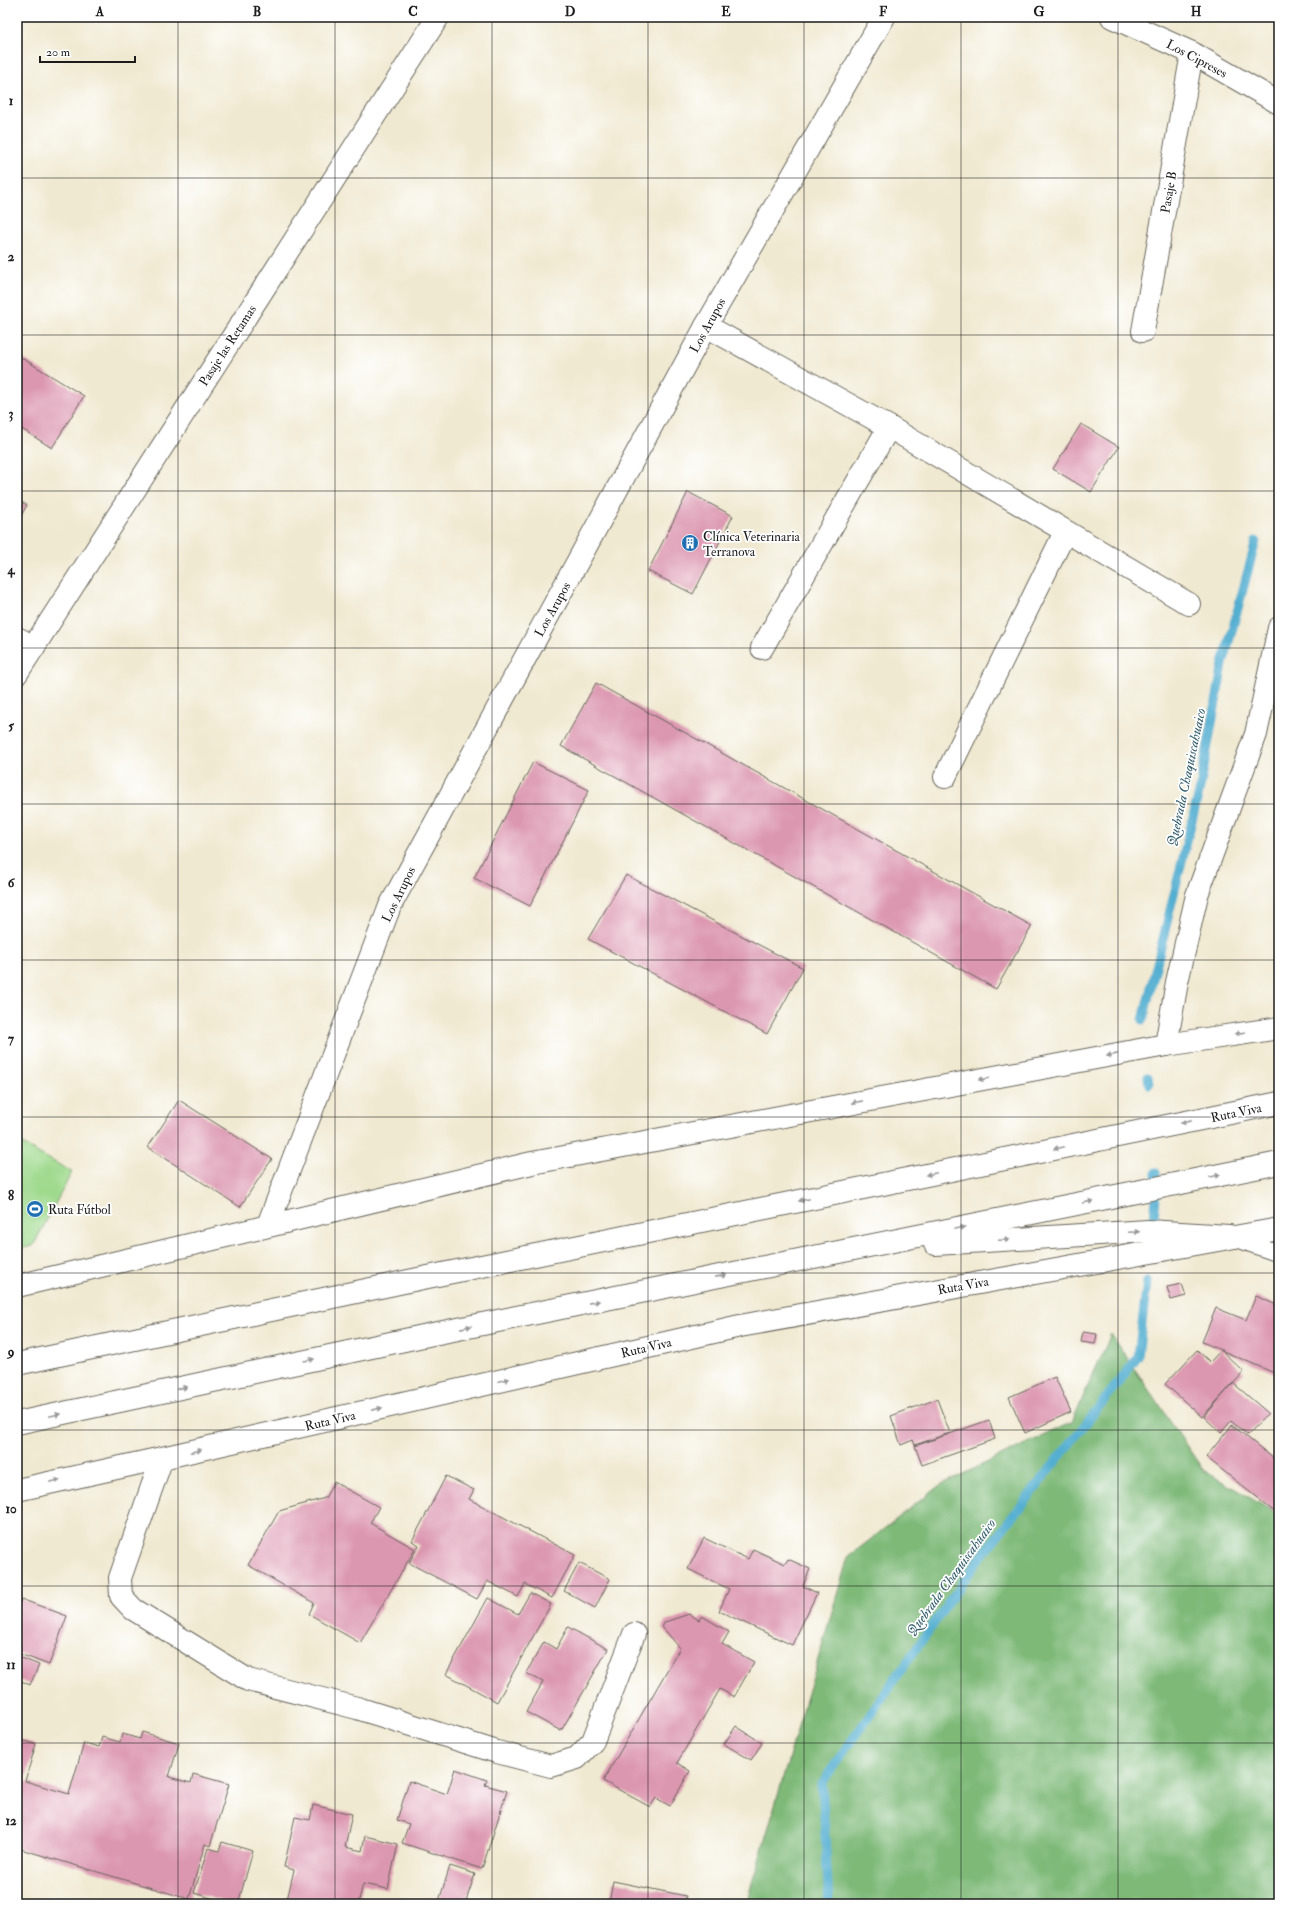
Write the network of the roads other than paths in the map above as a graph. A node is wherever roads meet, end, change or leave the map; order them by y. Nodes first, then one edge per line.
1 (438, 17) edge
2 (884, 17) edge
3 (1112, 17) edge
4 (1192, 53) junction
5 (1279, 103) edge
6 (706, 326) junction
7 (1143, 331) dead end
8 (889, 427) junction
9 (1066, 532) junction
10 (1189, 604) dead end
11 (1279, 628) edge
12 (25, 642) edge
13 (762, 648) dead end
14 (17, 674) edge
15 (945, 777) dead end
16 (1279, 1028) edge
17 (1166, 1045) junction
18 (1279, 1103) edge
19 (1279, 1163) edge
20 (268, 1225) junction
21 (1279, 1229) edge
22 (1229, 1236) junction
23 (854, 1249) junction
24 (1279, 1254) edge
25 (17, 1286) edge
26 (17, 1364) edge
27 (17, 1423) edge
28 (162, 1458) junction
29 (17, 1490) edge
30 (634, 1634) dead end

1 - 12 main road, Pasaje las Retamas
2 - 6 main road, Los Arupos
3 - 4 main road, Los Cipreses
4 - 5 main road, Los Cipreses
4 - 7 main road, Pasaje B
6 - 8 main road
6 - 20 main road, Los Arupos
8 - 9 main road
8 - 13 main road
9 - 10 main road
9 - 15 main road
11 - 17 main road
12 - 14 main road, Pasaje las Retamas
16 -> 17 main road
17 -> 20 main road
18 -> 26 main road, Ruta Viva
23 -> 19 main road
20 - 25 main road
21 - 22 main road, Ruta Viva
23 -> 22 main road
22 - 24 lane
28 -> 22 main road, Ruta Viva
27 -> 23 main road
29 -> 28 main road, Ruta Viva
28 - 30 main road

